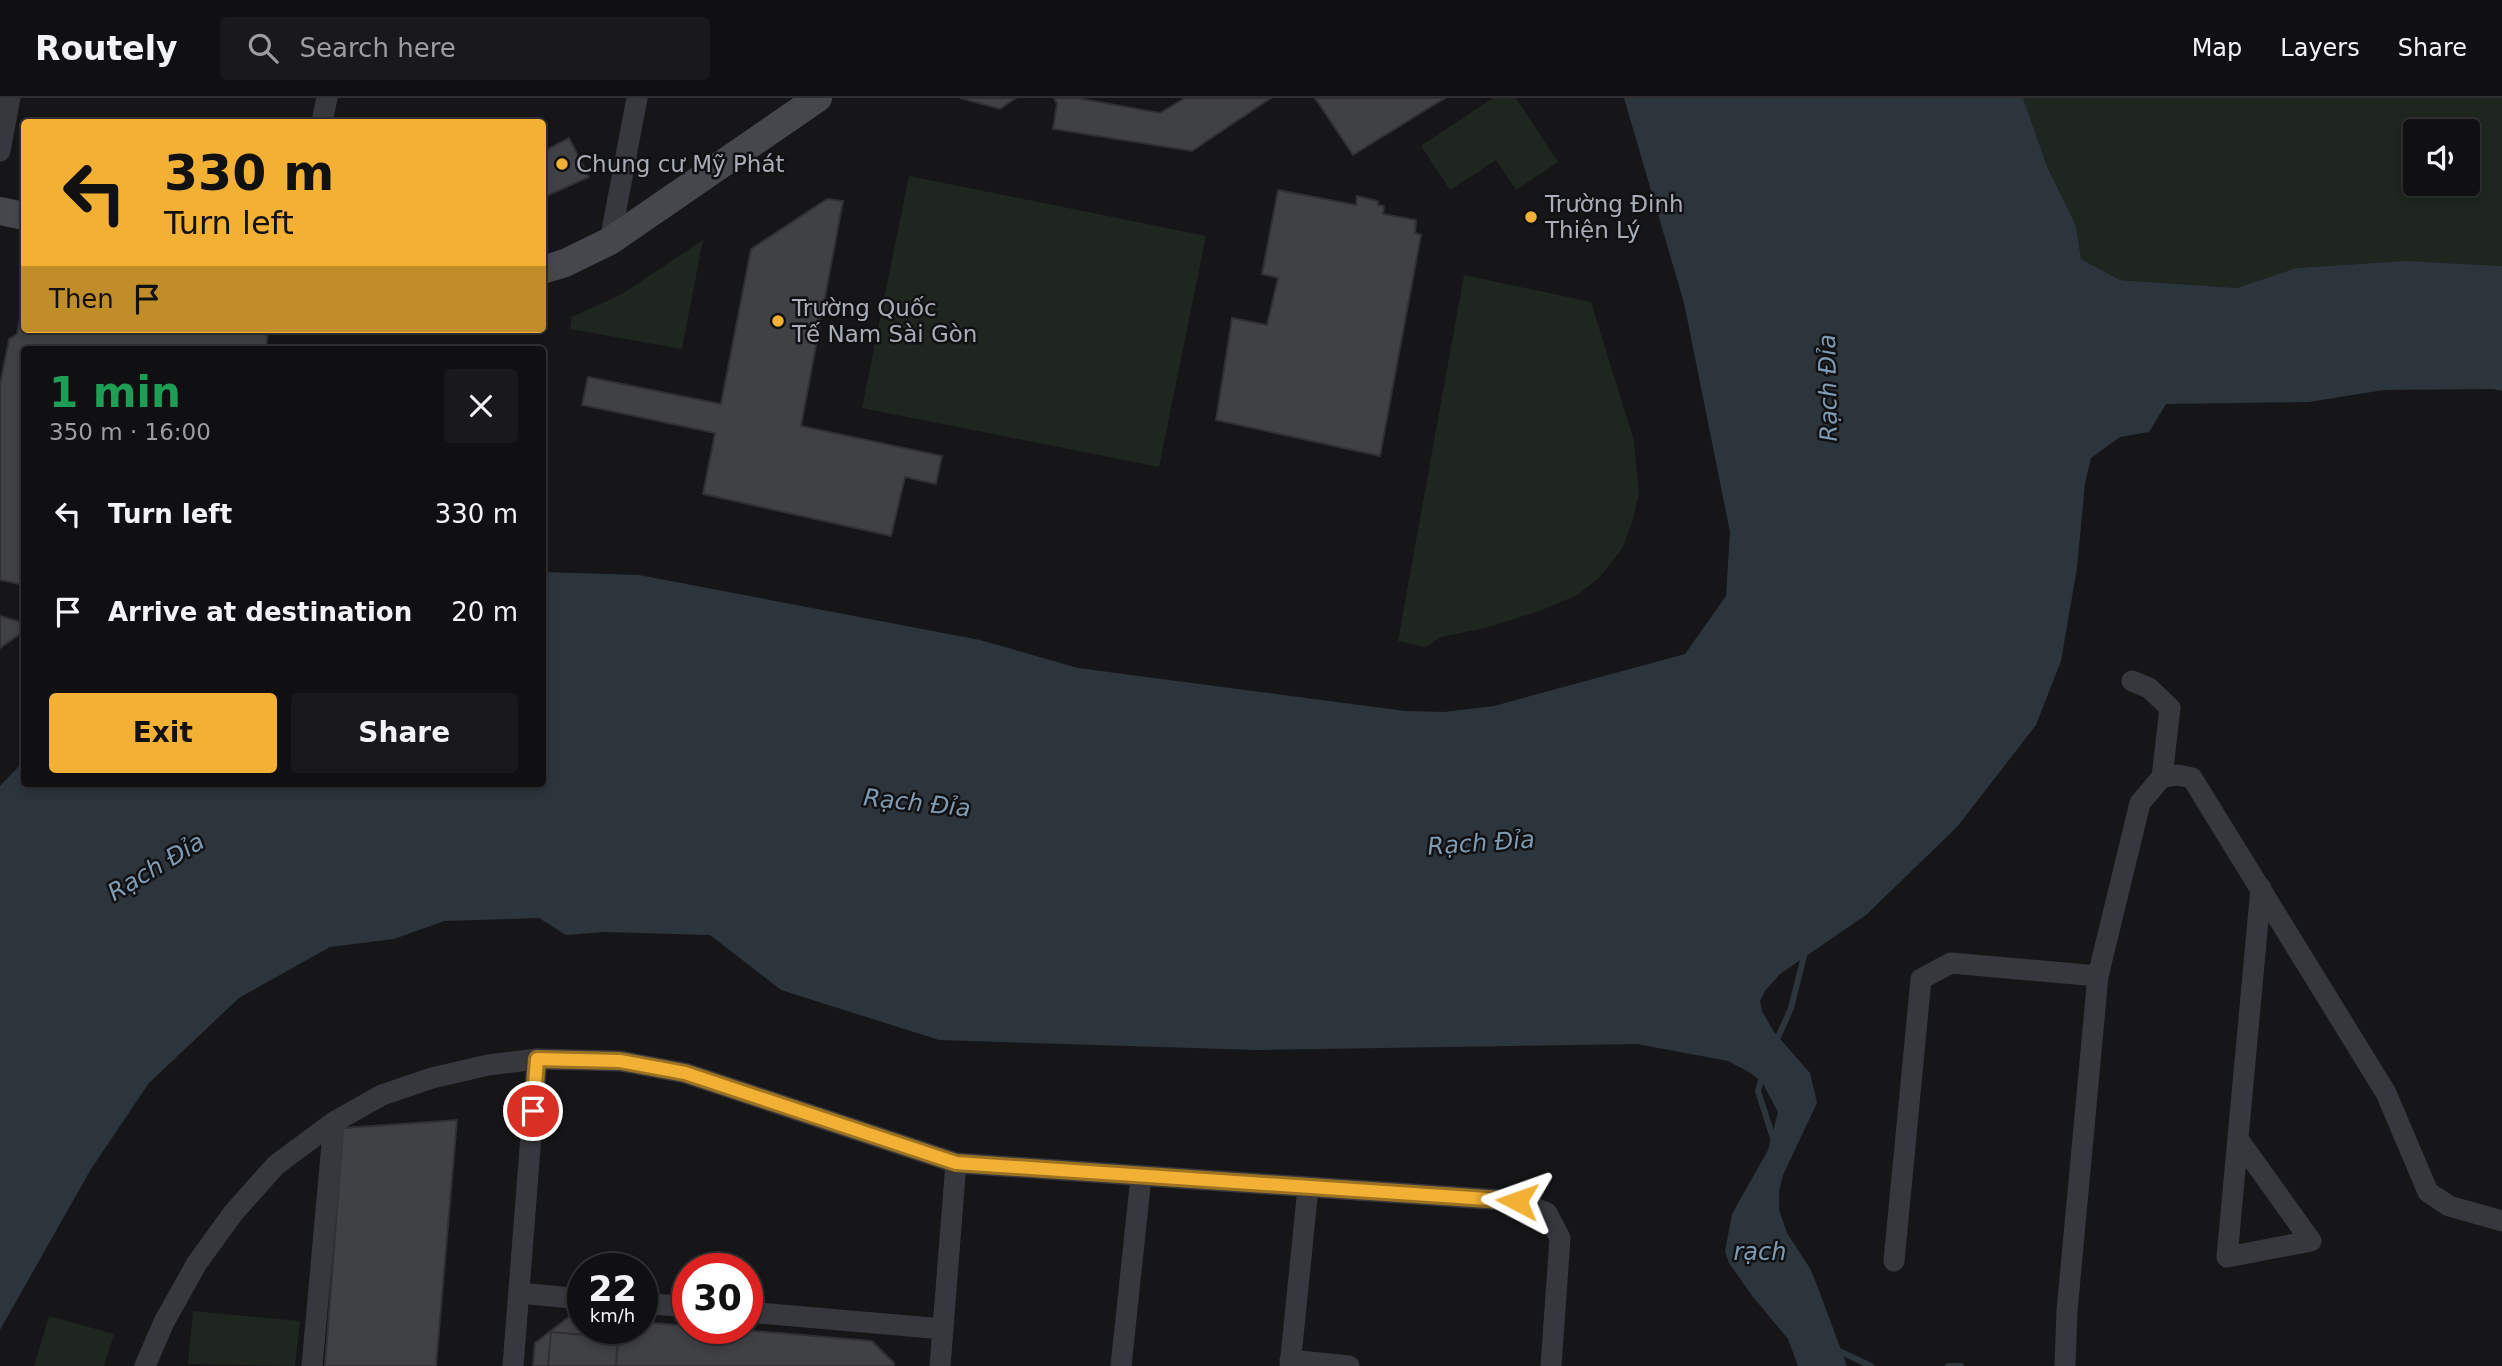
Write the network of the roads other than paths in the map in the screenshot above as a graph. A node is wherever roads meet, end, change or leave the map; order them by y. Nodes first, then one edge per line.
1 (10, 98) edge
2 (327, 98) edge
3 (637, 98) edge
4 (818, 98) edge
5 (323, 119) edge
6 (0, 151) edge
7 (0, 211) edge
8 (21, 215) edge
9 (610, 240) junction
10 (546, 270) edge
11 (2132, 681) dead end
12 (2162, 777) junction
13 (2261, 888) junction
14 (2098, 976) junction
15 (537, 1059) junction
16 (334, 1122) junction
17 (2238, 1139) junction
18 (956, 1163) junction
19 (1141, 1177) junction
20 (1308, 1188) junction
21 (2502, 1221) edge
22 (1894, 1261) dead end
23 (519, 1293) junction
24 (567, 1298) edge
25 (763, 1313) edge
26 (943, 1329) junction
27 (1290, 1363) edge
28 (145, 1366) edge
29 (312, 1366) edge
30 (513, 1366) edge
31 (940, 1366) edge
32 (1121, 1366) edge
33 (1349, 1366) edge
34 (1550, 1366) edge
35 (2065, 1366) edge

1 - 6 street
2 - 5 street
3 - 9 street
4 - 9 main road
7 - 8 main road
9 - 10 main road
11 - 12 street
12 - 13 street
12 - 14 street
13 - 17 street
13 - 21 street
14 - 22 street
14 - 35 street
15 - 16 street
15 - 18 street
15 - 23 street
16 - 28 street
16 - 29 street
17 - 17 street
18 - 19 street
18 - 26 street
19 - 20 street
19 - 32 street
20 - 27 street
20 - 34 street
23 - 24 street
23 - 30 street
25 - 26 street
26 - 31 street
27 - 33 street

